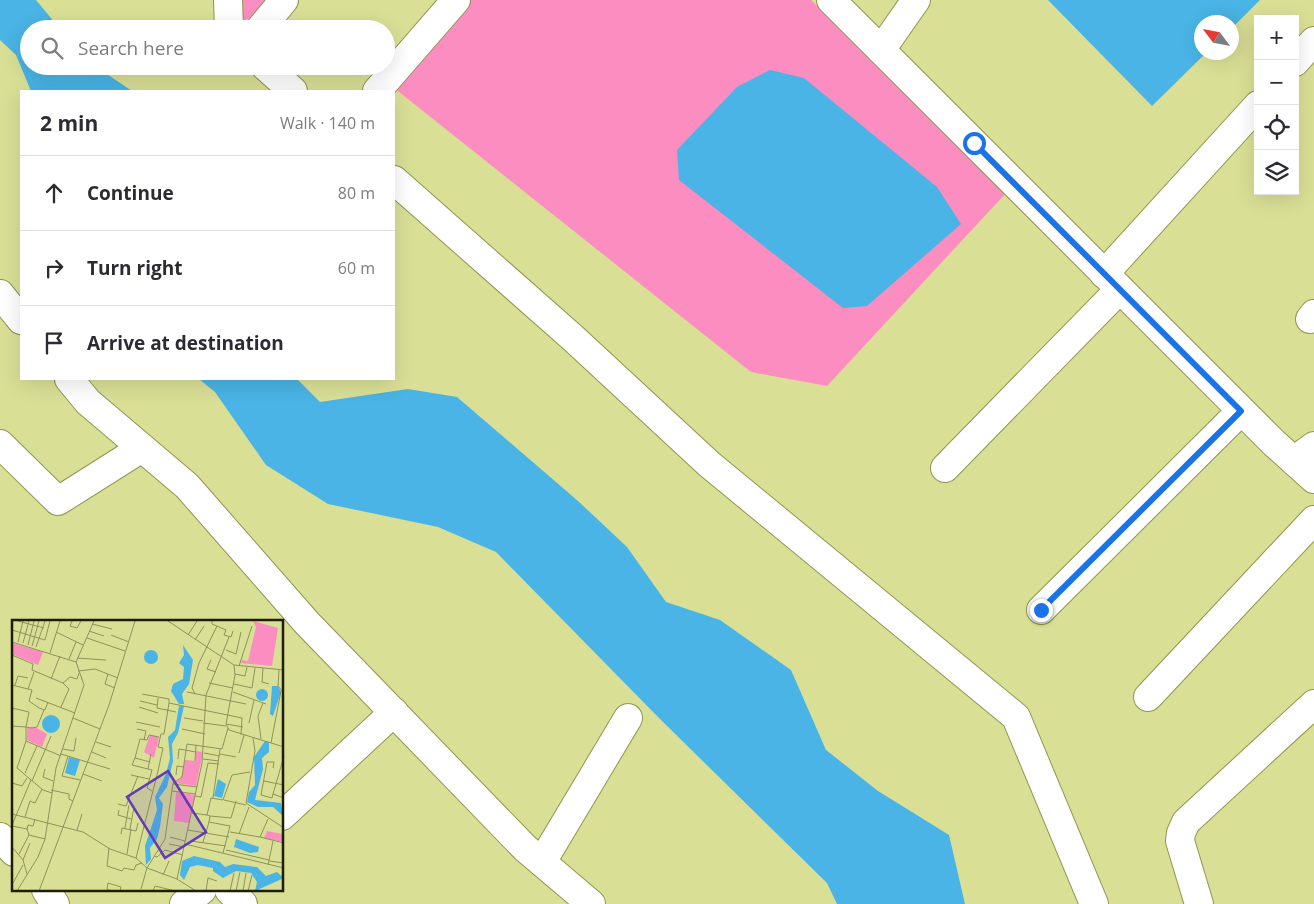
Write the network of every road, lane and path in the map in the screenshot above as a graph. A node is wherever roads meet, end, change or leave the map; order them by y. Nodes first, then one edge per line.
1 (228, 0) edge
2 (284, 0) edge
3 (456, 0) edge
4 (832, 0) edge
5 (916, 0) edge
6 (229, 20) edge
7 (267, 20) edge
8 (1314, 41) edge
9 (881, 50) junction
10 (1297, 60) edge
11 (395, 70) edge
12 (275, 75) edge
13 (391, 75) edge
14 (292, 90) edge
15 (378, 90) edge
16 (1254, 110) edge
17 (395, 181) edge
18 (1112, 282) junction
19 (0, 294) edge
20 (20, 319) edge
21 (70, 380) edge
22 (1241, 411) junction
23 (0, 444) edge
24 (142, 448) junction
25 (1304, 453) edge
26 (945, 468) dead end
27 (1314, 479) edge
28 (1314, 520) edge
29 (1041, 610) dead end
30 (1148, 697) dead end
31 (1314, 704) edge
32 (394, 712) junction
33 (628, 718) dead end
34 (284, 811) edge
35 (0, 837) edge
36 (12, 850) edge
37 (542, 862) junction
38 (199, 892) edge
39 (231, 892) edge
40 (184, 904) edge
41 (243, 904) edge
42 (592, 904) edge
43 (1094, 904) edge
44 (1199, 904) edge

1 - 6 street
2 - 7 street
3 - 11 street
4 - 9 street
5 - 9 street
8 - 10 street
9 - 18 street
12 - 14 street
13 - 15 street
16 - 18 street
17 - 43 street
18 - 22 street
18 - 26 street
19 - 20 street
21 - 24 street
22 - 25 street
22 - 29 street
23 - 24 street
24 - 32 street
25 - 27 street
28 - 30 street
31 - 44 street
32 - 34 street
32 - 37 street
33 - 37 street
35 - 36 street
37 - 42 street
38 - 40 street
39 - 41 street

